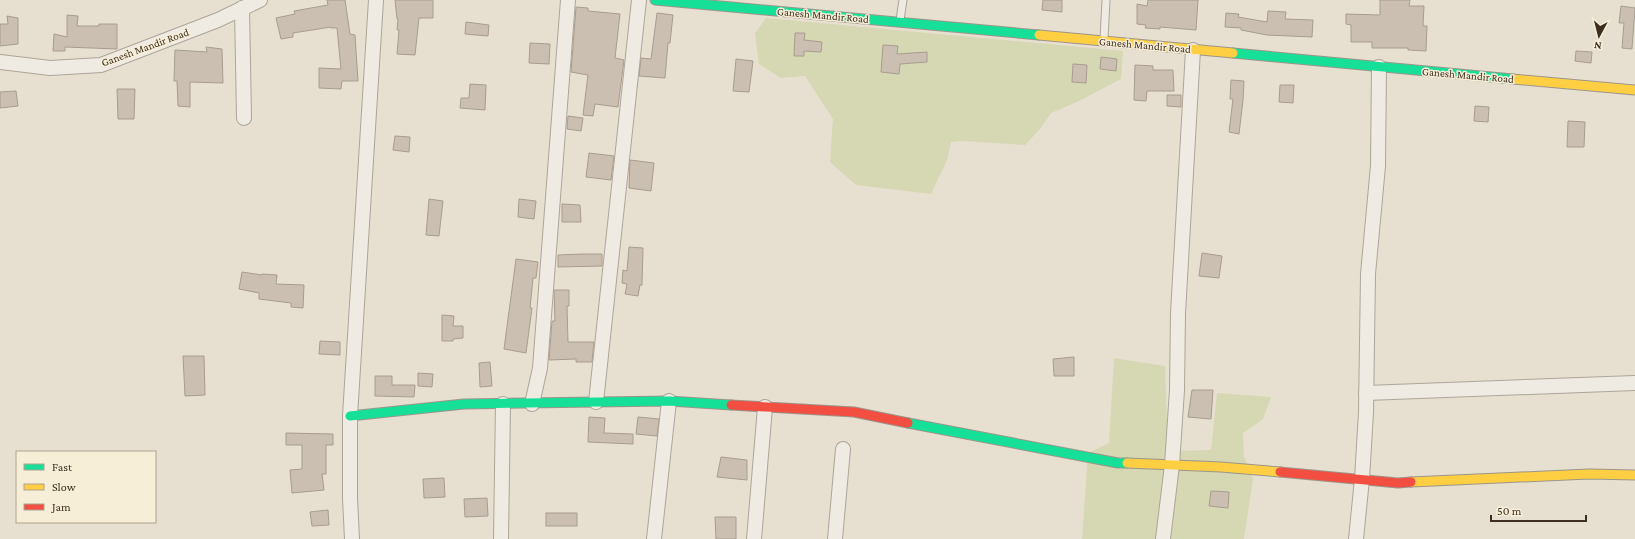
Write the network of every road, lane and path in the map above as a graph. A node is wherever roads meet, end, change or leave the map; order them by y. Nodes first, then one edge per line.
1 (260, 0) edge
2 (376, 0) edge
3 (568, 0) edge
4 (639, 0) edge
5 (655, 0) edge
6 (903, 0) edge
7 (1106, 0) edge
8 (708, 2) edge
9 (801, 7) edge
10 (242, 8) junction
11 (900, 23) junction
12 (1104, 41) junction
13 (1193, 50) junction
14 (0, 62) edge
15 (1379, 67) junction
16 (1635, 90) edge
17 (244, 118) dead end
18 (1635, 383) edge
19 (1366, 393) junction
20 (669, 401) junction
21 (596, 402) junction
22 (503, 404) junction
23 (532, 404) junction
24 (765, 407) junction
25 (350, 416) junction
26 (843, 449) dead end
27 (1172, 465) junction
28 (1635, 475) edge
29 (1362, 479) junction
30 (352, 539) edge
31 (501, 539) edge
32 (654, 539) edge
33 (754, 539) edge
34 (835, 539) edge
35 (1163, 539) edge
36 (1356, 539) edge

1 - 10 street, Ganesh Mandir Road
2 - 25 street
3 - 23 street
4 - 21 street
5 - 8 street, Ganesh Mandir Road
6 - 11 lane
7 - 12 lane
8 - 9 street, Ganesh Mandir Road
9 - 11 street, Ganesh Mandir Road
10 - 14 street, Ganesh Mandir Road
10 - 17 street
11 - 12 street, Ganesh Mandir Road
12 - 13 street, Ganesh Mandir Road
13 - 15 street, Ganesh Mandir Road
13 - 27 street
15 - 16 street, Ganesh Mandir Road
15 - 19 street
18 - 19 street
19 - 29 street
20 - 21 street
20 - 24 street
20 - 32 street
21 - 23 street
22 - 23 street
22 - 25 street
22 - 31 street
24 - 27 street
24 - 33 street
25 - 30 street
26 - 34 street
27 - 29 street
27 - 35 street
28 - 29 street
29 - 36 street

